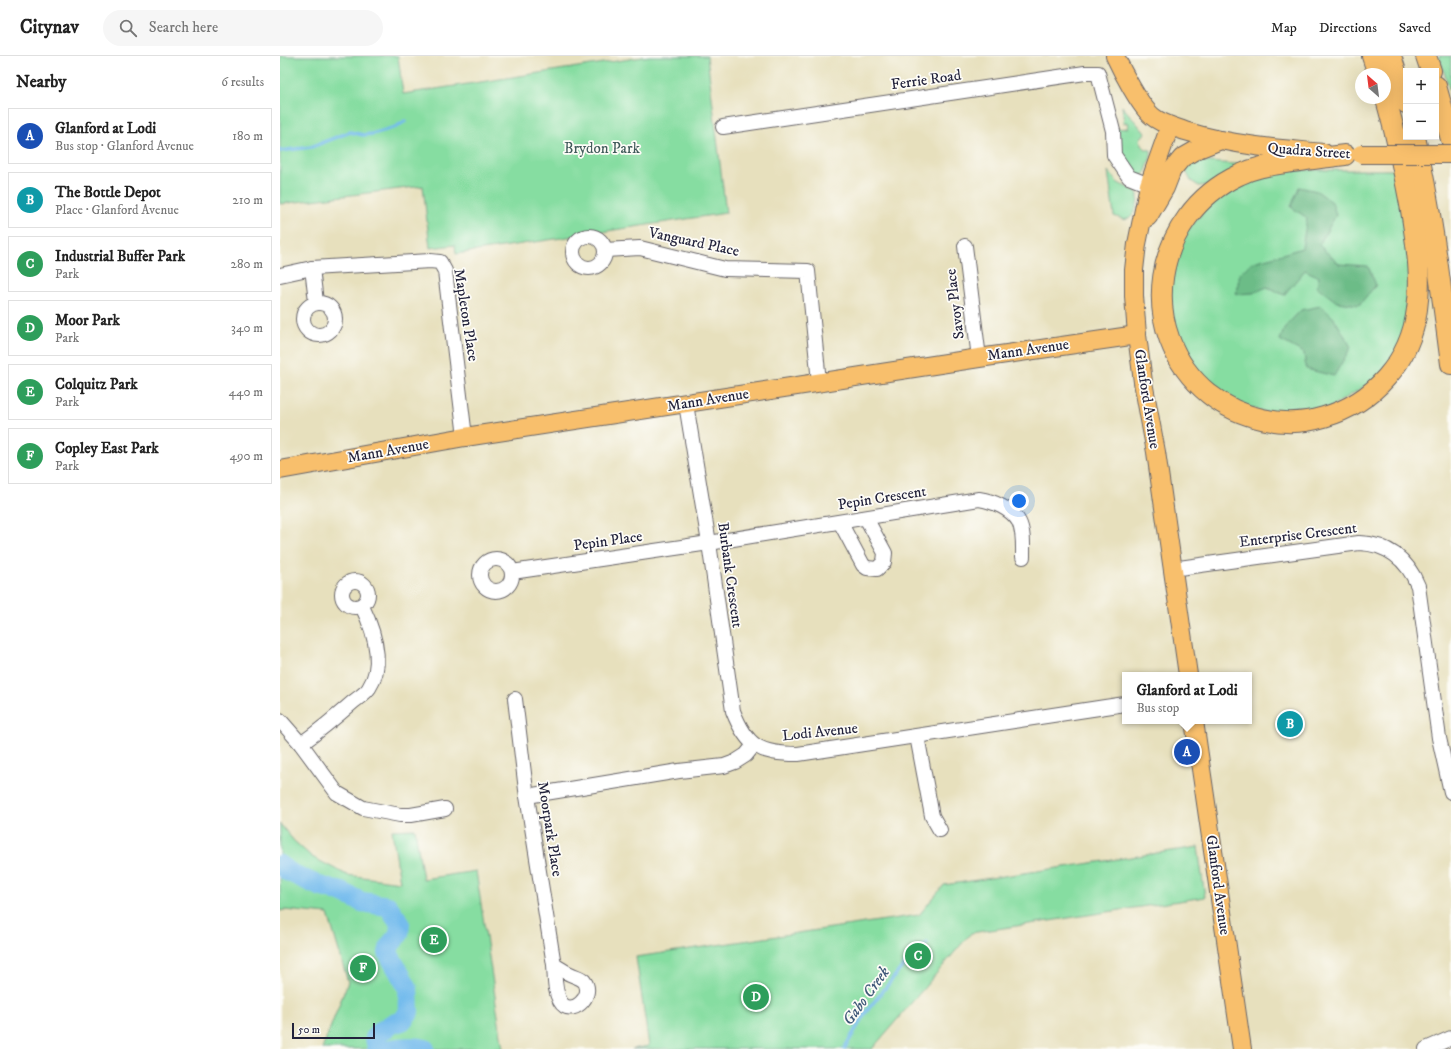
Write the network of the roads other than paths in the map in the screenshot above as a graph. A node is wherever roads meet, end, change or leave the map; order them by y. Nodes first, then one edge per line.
1 (1116, 56) edge
2 (1372, 56) edge
3 (1391, 56) edge
4 (1426, 56) edge
5 (1376, 68) edge
6 (1430, 68) edge
7 (1403, 94) edge
8 (1439, 97) edge
9 (1387, 104) edge
10 (1170, 126) junction
11 (723, 127) dead end
12 (1451, 139) edge
13 (1220, 140) junction
14 (1416, 140) edge
15 (1353, 154) junction
16 (1451, 154) edge
17 (1149, 185) junction
18 (1140, 229) junction
19 (965, 246) dead end
20 (605, 250) dead end
21 (312, 268) junction
22 (280, 275) edge
23 (316, 302) dead end
24 (1137, 335) junction
25 (978, 358) junction
26 (1451, 364) edge
27 (819, 382) junction
28 (686, 404) junction
29 (465, 437) junction
30 (280, 470) edge
31 (866, 518) junction
32 (840, 522) junction
33 (709, 543) junction
34 (1023, 557) dead end
35 (1172, 569) junction
36 (512, 572) dead end
37 (362, 606) dead end
38 (1188, 672) edge
39 (515, 699) dead end
40 (1122, 704) edge
41 (280, 720) edge
42 (1194, 724) edge
43 (917, 736) junction
44 (301, 744) junction
45 (754, 745) junction
46 (1451, 792) edge
47 (527, 796) junction
48 (445, 809) dead end
49 (940, 830) dead end
50 (554, 965) dead end
51 (1451, 1038) edge
52 (1242, 1049) edge
53 (1426, 1049) edge

1 - 10 main road, Quadra Street
2 - 5 highway
3 - 7 highway
4 - 6 highway
8 - 12 highway
9 - 15 highway
10 - 13 main road, Quadra Street
10 - 17 main road, Glanford Avenue
11 - 17 street, Ferrie Road
13 - 15 main road, Quadra Street
13 - 18 main road
14 - 26 highway
15 - 16 main road, Quadra Street, bridge
17 - 18 main road, Glanford Avenue
18 - 24 main road, Glanford Avenue
19 - 25 street, Savoy Place
20 - 27 street, Vanguard Place
21 - 22 street, Mapleton Place
21 - 23 street
21 - 29 street, Mapleton Place
24 - 25 main road, Mann Avenue
24 - 35 main road, Glanford Avenue
25 - 27 main road, Mann Avenue
27 - 28 main road, Mann Avenue
28 - 29 main road, Mann Avenue
28 - 33 street, Burbank Crescent
29 - 30 main road, Mann Avenue
31 - 32 street, Pepin Crescent
31 - 32 street
31 - 34 street, Pepin Crescent
32 - 33 street, Pepin Crescent
33 - 36 street, Pepin Place
33 - 45 street, Burbank Crescent
35 - 38 main road, Glanford Avenue
35 - 46 street, Enterprise Crescent
37 - 44 street
39 - 47 street, Moorpark Place
40 - 43 street, Lodi Avenue
41 - 44 street
42 - 52 main road, Glanford Avenue
43 - 45 street, Lodi Avenue
43 - 49 street
44 - 48 street
45 - 47 street
47 - 50 street, Moorpark Place
51 - 53 street

